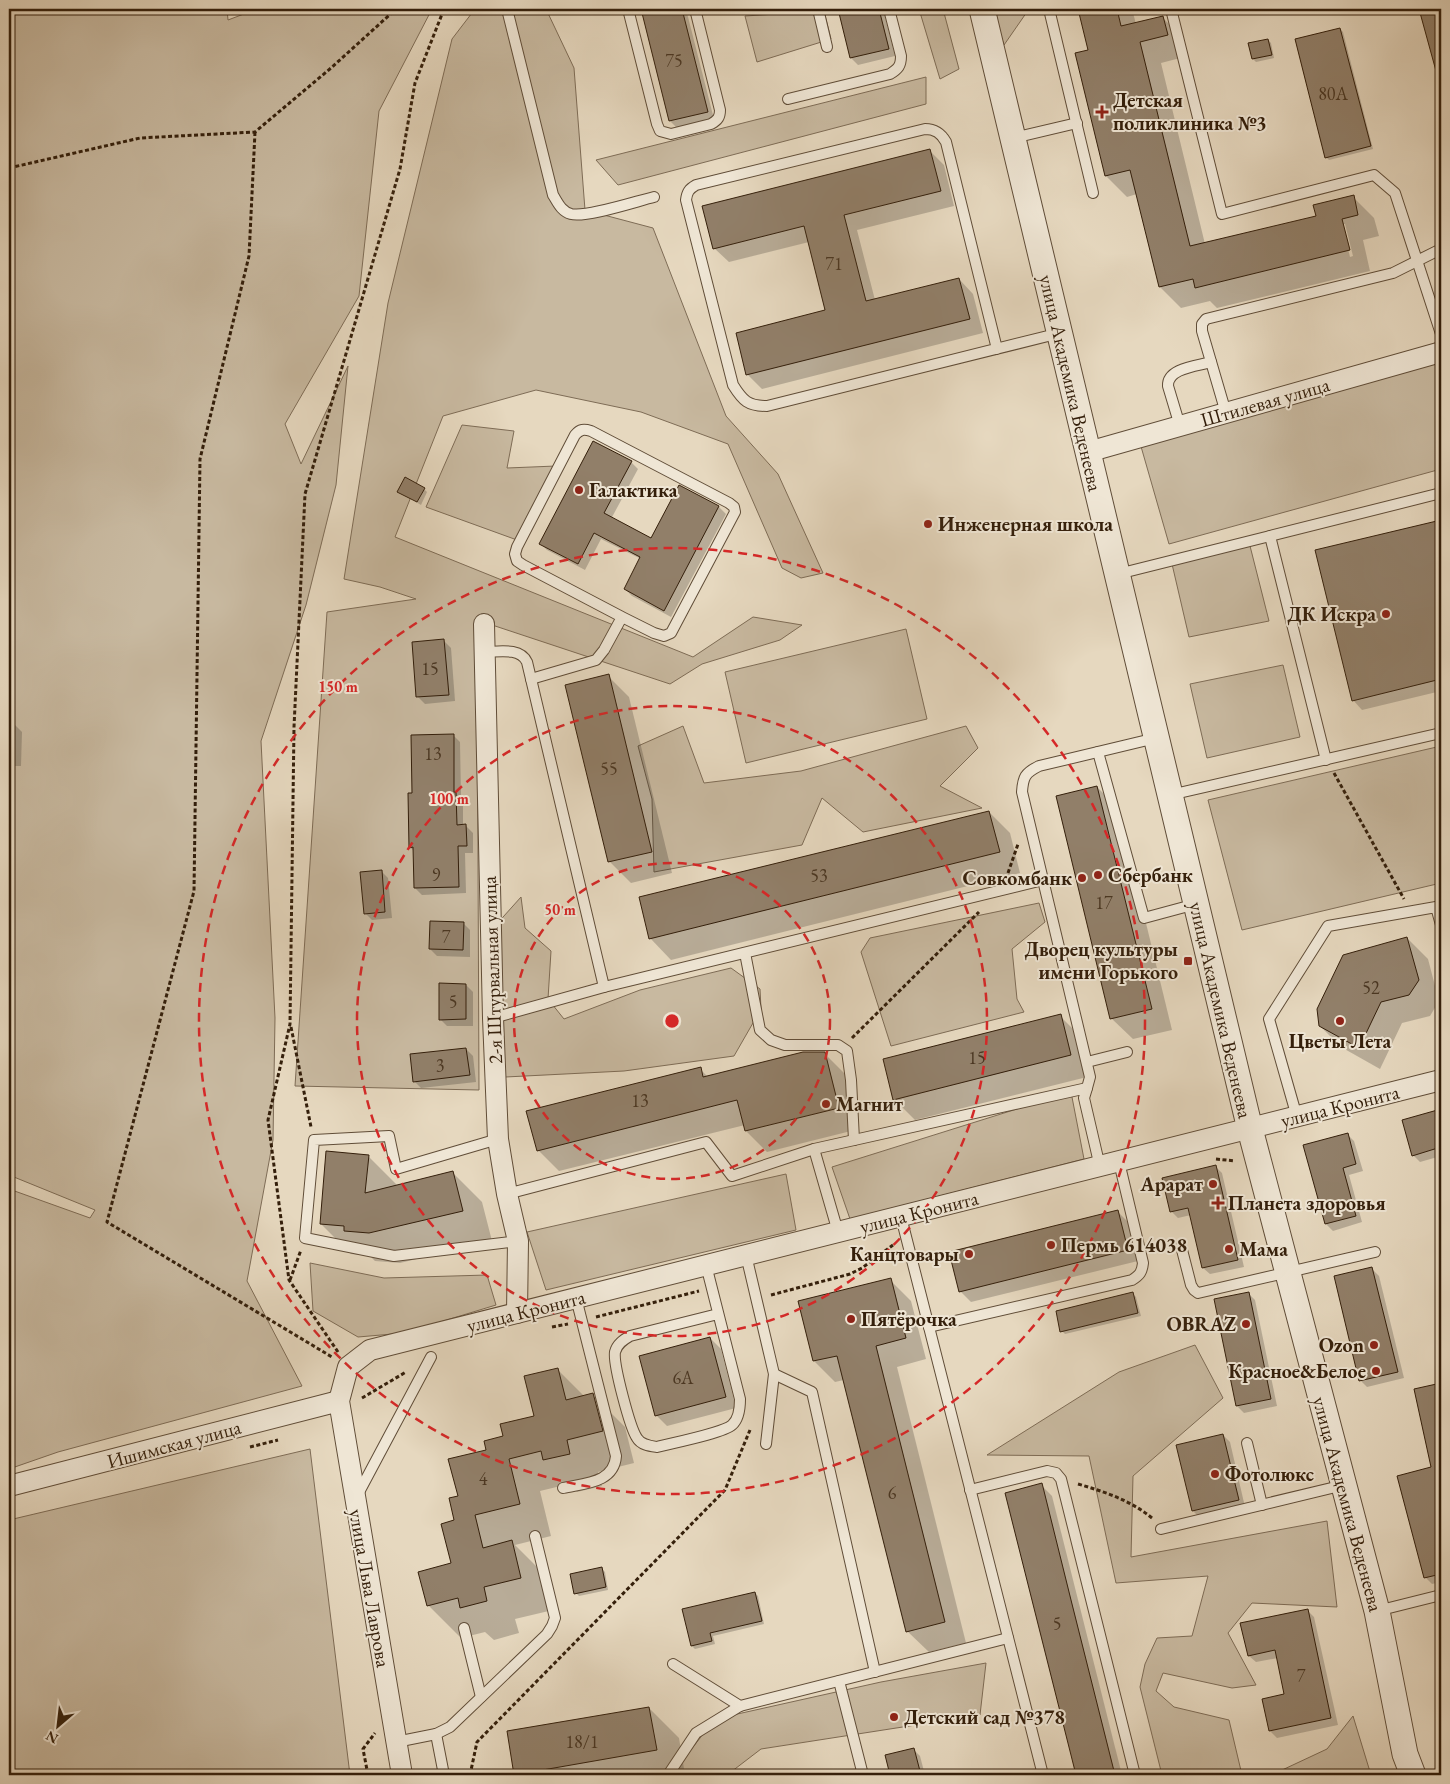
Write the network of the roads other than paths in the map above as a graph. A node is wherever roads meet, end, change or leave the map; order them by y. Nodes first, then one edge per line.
1 (507, 9) edge
2 (628, 9) edge
3 (695, 9) edge
4 (818, 9) edge
5 (889, 9) edge
6 (982, 9) edge
7 (1049, 9) edge
8 (1171, 9) edge
9 (827, 47) dead end
10 (788, 99) dead end
11 (1077, 123) junction
12 (1013, 138) junction
13 (1094, 193) dead end
14 (654, 197) dead end
15 (1441, 249) edge
16 (1417, 261) junction
17 (1060, 333) junction
18 (1441, 334) edge
19 (997, 349) junction
20 (1441, 352) edge
21 (1211, 362) junction
22 (1226, 413) junction
23 (1180, 426) junction
24 (1088, 452) junction
25 (1441, 493) edge
26 (1270, 536) junction
27 (1117, 574) junction
28 (622, 617) junction
29 (484, 624) dead end
30 (484, 652) junction
31 (531, 679) junction
32 (1441, 733) edge
33 (1156, 738) junction
34 (1098, 752) junction
35 (1326, 760) junction
36 (1170, 795) junction
37 (1043, 880) junction
38 (1196, 904) junction
39 (1441, 925) edge
40 (745, 953) junction
41 (604, 987) junction
42 (493, 1018) junction
43 (1128, 1052) dead end
44 (1087, 1062) junction
45 (1441, 1080) edge
46 (1087, 1088) junction
47 (1297, 1117) junction
48 (1250, 1129) junction
49 (498, 1139) junction
50 (854, 1140) junction
51 (814, 1149) junction
52 (1110, 1164) junction
53 (507, 1194) junction
54 (903, 1226) junction
55 (838, 1232) junction
56 (518, 1241) junction
57 (1182, 1246) dead end
58 (1375, 1252) dead end
59 (746, 1255) junction
60 (706, 1265) junction
61 (1288, 1273) junction
62 (576, 1298) junction
63 (517, 1313) junction
64 (718, 1314) junction
65 (929, 1327) junction
66 (431, 1358) road end
67 (774, 1374) junction
68 (340, 1410) junction
69 (1248, 1443) dead end
70 (766, 1444) dead end
71 (1344, 1485) junction
72 (9, 1486) edge
73 (563, 1488) dead end
74 (970, 1490) junction
75 (355, 1500) junction
76 (1262, 1505) junction
77 (1161, 1529) road end
78 (535, 1536) dead end
79 (1441, 1595) edge
80 (1377, 1611) junction
81 (464, 1628) dead end
82 (1008, 1638) junction
83 (673, 1664) dead end
84 (875, 1672) junction
85 (839, 1681) junction
86 (481, 1697) junction
87 (740, 1706) junction
88 (436, 1734) junction
89 (396, 1742) junction
90 (402, 1775) edge
91 (444, 1775) edge
92 (668, 1775) edge
93 (862, 1775) edge
94 (1043, 1775) edge
95 (1135, 1775) edge
96 (1413, 1775) edge

1 - 14 lane
2 - 3 lane
4 - 9 lane
5 - 10 lane
6 - 12 street, улица Академика Веденеева
7 - 11 lane
8 - 16 lane
11 - 12 lane
11 - 13 lane
12 - 17 street, улица Академика Веденеева
15 - 16 lane
16 - 18 lane
16 - 21 lane
17 - 19 lane
17 - 24 street, улица Академика Веденеева
19 - 19 lane
20 - 22 street, Штилевая улица
21 - 22 lane
21 - 23 lane
22 - 23 street, Штилевая улица
23 - 24 street, Штилевая улица
24 - 27 street, улица Академика Веденеева
25 - 26 lane
26 - 27 lane
26 - 35 lane
27 - 33 street, улица Академика Веденеева
28 - 28 lane
28 - 31 lane
29 - 30 street, 2-я Штурвальная улица
30 - 31 lane
30 - 42 street, 2-я Штурвальная улица
31 - 41 lane
32 - 35 lane
33 - 34 lane
33 - 36 street, улица Академика Веденеева
34 - 37 lane
34 - 38 lane
35 - 36 lane
36 - 38 street, улица Академика Веденеева
37 - 40 lane
37 - 44 lane
38 - 48 street, улица Академика Веденеева
39 - 47 lane
40 - 41 lane
40 - 50 lane
41 - 42 lane
42 - 49 street, 2-я Штурвальная улица
43 - 44 lane
44 - 46 lane
45 - 47 street, улица Кронита
46 - 50 lane
46 - 52 lane
47 - 48 street, улица Кронита
48 - 52 street, улица Кронита
48 - 61 street, улица Академика Веденеева
49 - 53 street, 2-я Штурвальная улица
49 - 56 lane
50 - 51 lane
51 - 53 lane
51 - 55 lane
52 - 54 street, улица Кронита
52 - 65 lane
53 - 56 street, 2-я Штурвальная улица
54 - 55 street, улица Кронита
54 - 65 lane
55 - 59 street, улица Кронита
56 - 63 street, 2-я Штурвальная улица
57 - 61 lane
58 - 61 lane
59 - 60 street, улица Кронита
59 - 67 lane
60 - 62 street, улица Кронита
60 - 64 lane
61 - 71 street, улица Академика Веденеева
62 - 63 street, улица Кронита
62 - 73 lane
63 - 68 street, улица Кронита
64 - 64 lane
65 - 74 lane
66 - 75 lane
67 - 70 lane
67 - 84 lane
68 - 72 street, Ишимская улица
68 - 75 street, улица Льва Лаврова
69 - 76 lane
71 - 76 lane
71 - 80 street, улица Академика Веденеева
74 - 82 lane
74 - 95 lane
75 - 89 street, улица Льва Лаврова
76 - 77 lane
78 - 86 lane
79 - 80 lane
80 - 96 street, улица Академика Веденеева
81 - 86 lane
82 - 84 lane
82 - 94 lane
83 - 87 lane
84 - 85 lane
85 - 87 lane
85 - 93 lane
86 - 88 lane
87 - 92 lane
88 - 89 lane
88 - 91 lane
89 - 90 street, улица Льва Лаврова

